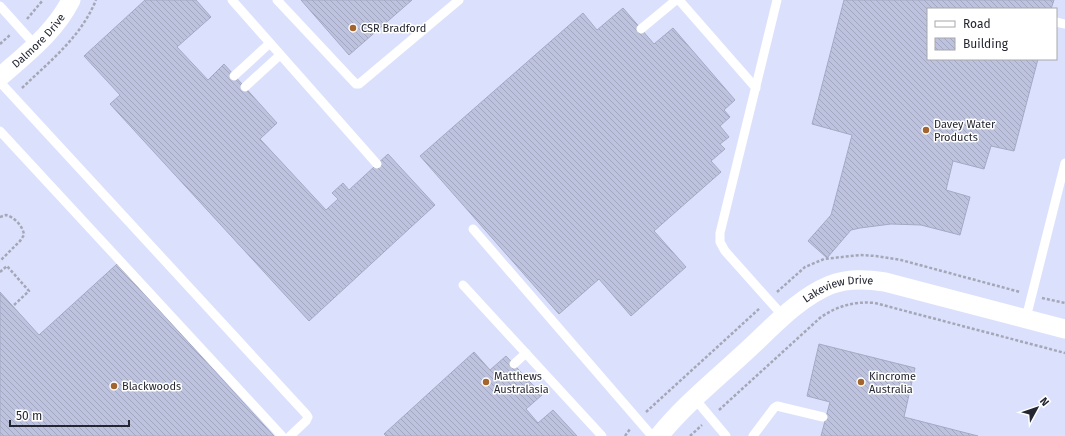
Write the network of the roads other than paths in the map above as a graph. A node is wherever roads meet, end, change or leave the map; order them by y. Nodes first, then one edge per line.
1 (232, 0) edge
2 (277, 0) edge
3 (459, 0) edge
4 (677, 0) edge
5 (777, 0) edge
6 (65, 3) edge
7 (0, 6) edge
8 (641, 29) dead end
9 (270, 43) junction
10 (35, 45) junction
11 (280, 55) junction
12 (234, 76) dead end
13 (0, 77) edge
14 (0, 82) edge
15 (244, 87) dead end
16 (756, 88) junction
17 (0, 131) edge
18 (1065, 163) edge
19 (377, 164) dead end
20 (473, 229) dead end
21 (463, 285) dead end
22 (784, 317) junction
23 (1026, 318) junction
24 (1065, 329) edge
25 (526, 354) junction
26 (514, 364) dead end
27 (695, 399) junction
28 (823, 417) dead end
29 (282, 436) edge
30 (290, 436) edge
31 (602, 436) edge
32 (652, 436) edge
33 (659, 436) edge
34 (726, 436) edge
35 (753, 436) edge

1 - 9 lane
2 - 3 lane
4 - 8 lane
4 - 16 lane
5 - 16 lane
6 - 10 street, Dalmore Drive
7 - 10 lane
9 - 11 lane
9 - 12 lane
10 - 13 street, Dalmore Drive
11 - 15 lane
11 - 19 lane
14 - 30 lane
16 - 22 lane
17 - 29 lane
18 - 23 lane
20 - 32 lane
21 - 25 lane
22 - 23 street, Lakeview Drive
22 - 27 street, Lakeview Drive
23 - 24 street, Lakeview Drive
25 - 26 lane
25 - 31 lane
27 - 33 street, Lakeview Drive
27 - 34 lane
28 - 35 lane

